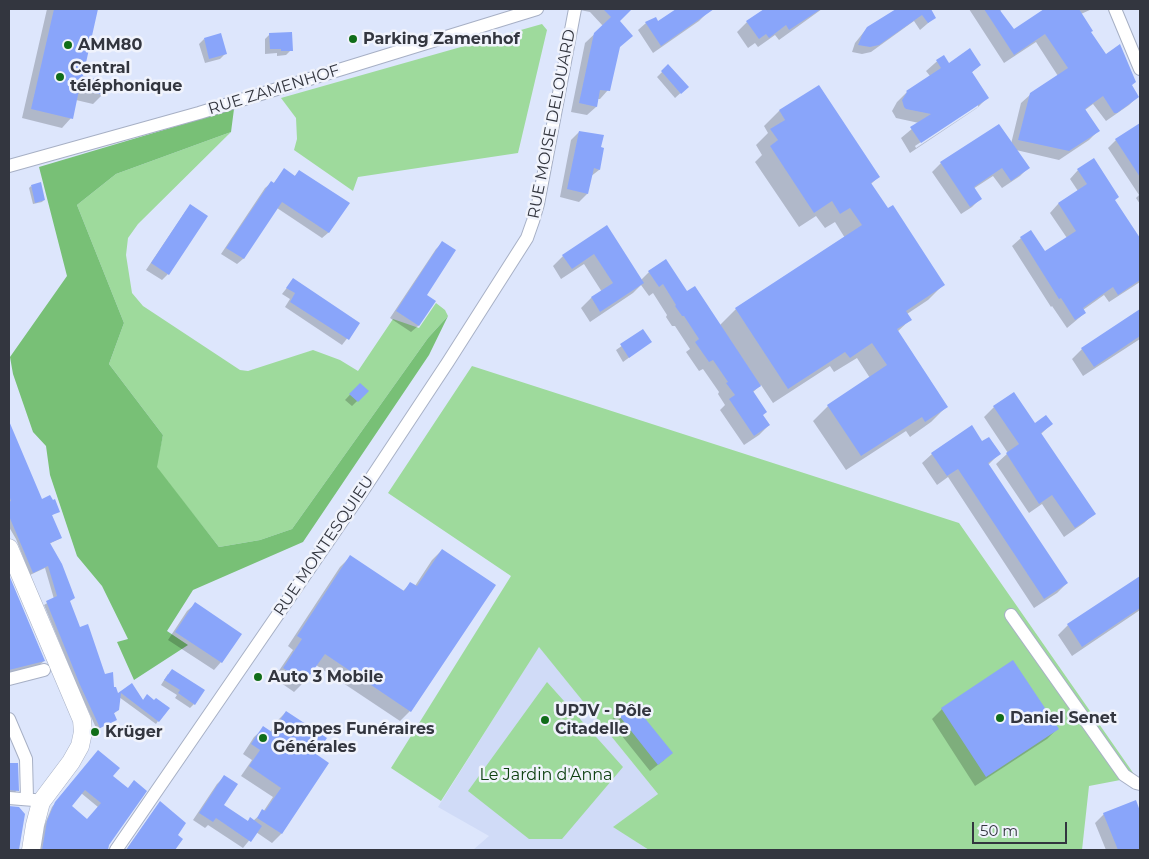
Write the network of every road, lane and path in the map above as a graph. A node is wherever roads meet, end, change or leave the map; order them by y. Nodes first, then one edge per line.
1 (537, 9) edge
2 (575, 9) edge
3 (1116, 9) edge
4 (1140, 69) edge
5 (9, 166) edge
6 (527, 238) joint
7 (9, 548) edge
8 (1011, 616) dead end
9 (44, 670) dead end
10 (9, 679) edge
11 (9, 719) edge
12 (1140, 784) edge
13 (9, 798) edge
14 (34, 800) junction
15 (31, 850) edge
16 (116, 850) edge

1 - 5 street, RUE ZAMENHOF
2 - 6 street, RUE MOISE DELOUARD
3 - 4 street
6 - 16 street, RUE MONTESQUIEU
7 - 14 street
8 - 12 street
9 - 10 street
11 - 14 street
13 - 14 street
14 - 15 street

